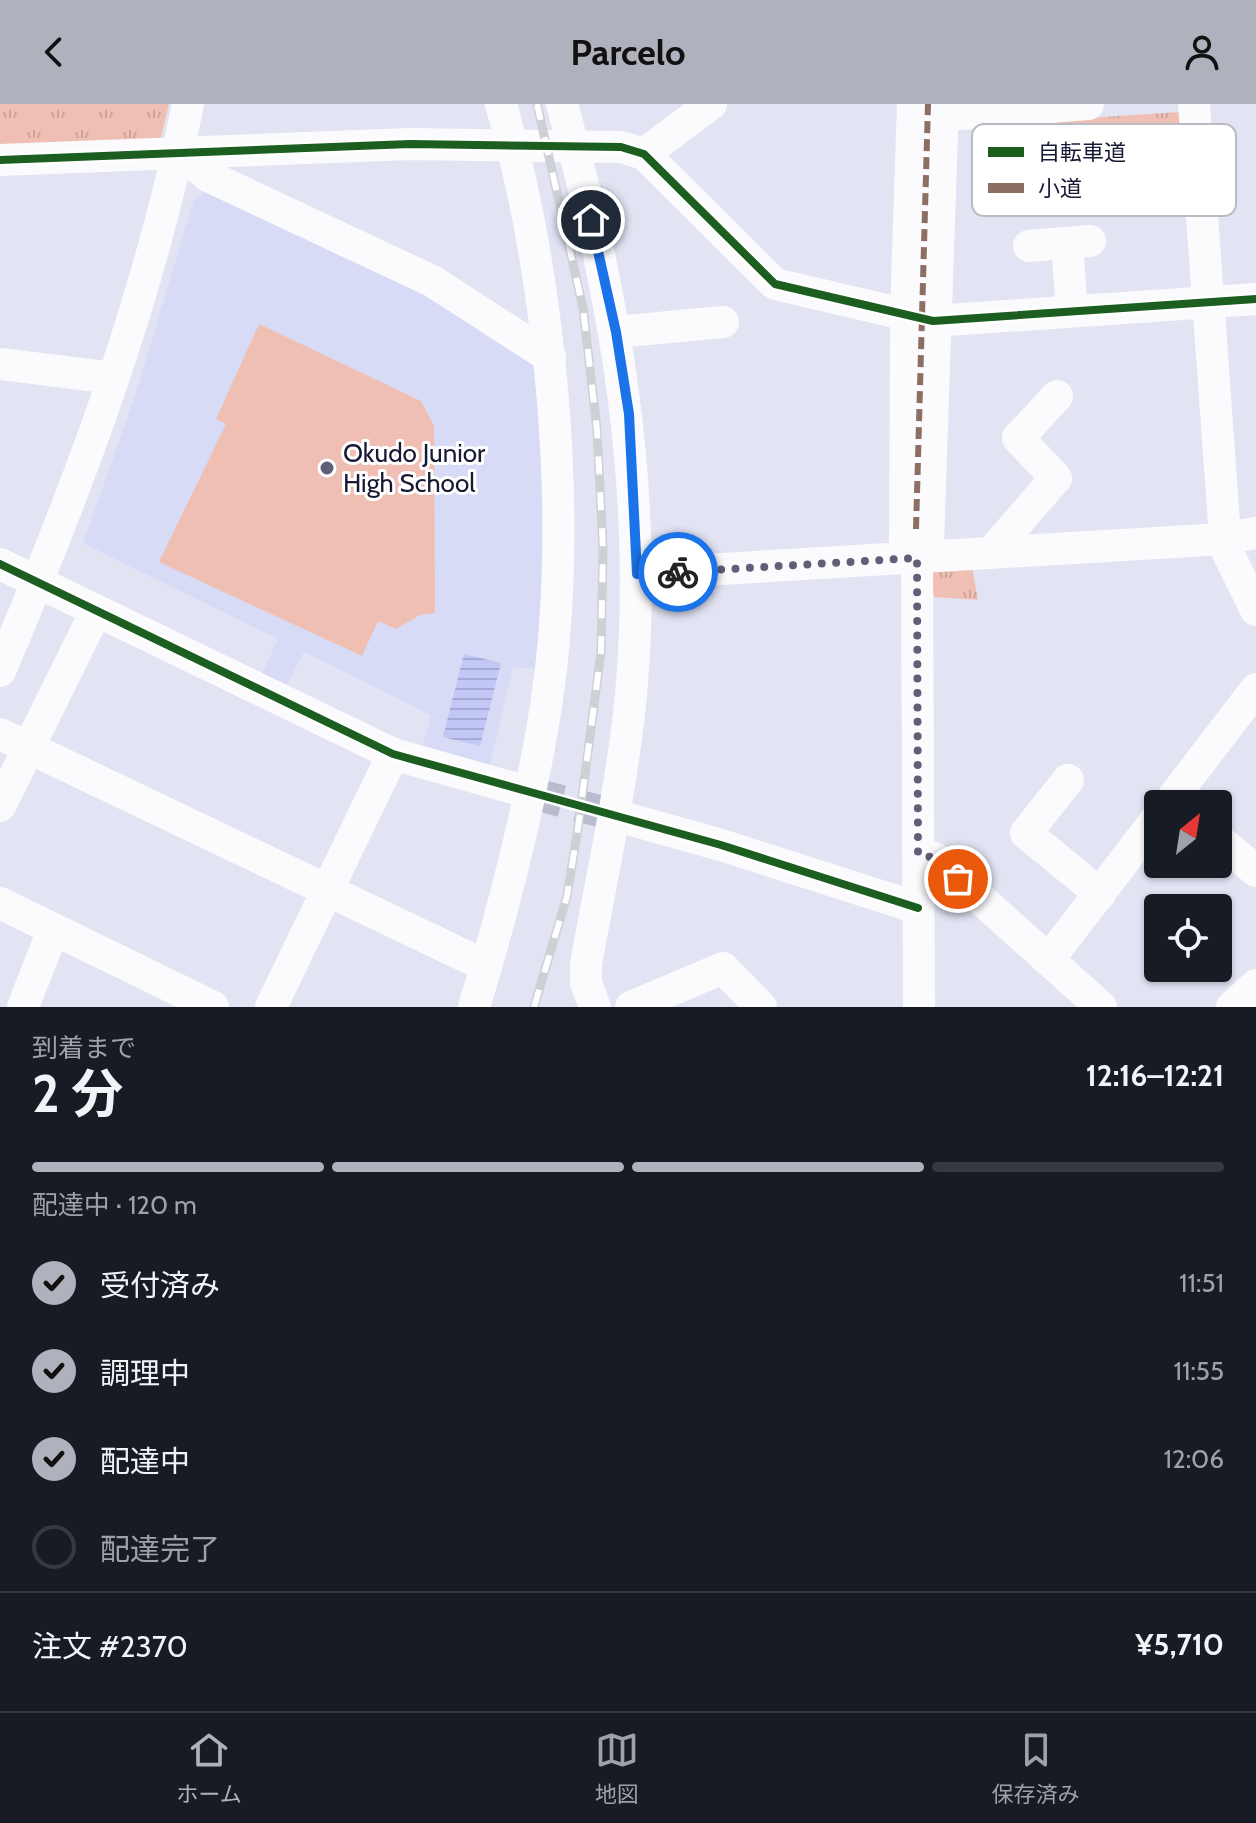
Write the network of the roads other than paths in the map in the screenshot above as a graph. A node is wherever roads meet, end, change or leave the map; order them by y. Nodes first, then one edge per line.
1 (188, 104) edge
2 (501, 104) edge
3 (562, 104) edge
4 (711, 104) edge
5 (1088, 104) edge
6 (1194, 104) edge
7 (928, 110) edge
8 (1195, 124) edge
9 (573, 145) junction
10 (514, 147) junction
11 (179, 152) junction
12 (644, 154) junction
13 (0, 160) edge
14 (1202, 216) edge
15 (1029, 246) dead end
16 (1256, 299) edge
17 (1208, 302) junction
18 (1072, 311) junction
19 (920, 317) junction
20 (723, 322) dead end
21 (616, 332) junction
22 (550, 357) junction
23 (0, 364) edge
24 (113, 378) junction
25 (1057, 396) dead end
26 (1240, 535) edge
27 (991, 553) junction
28 (917, 558) junction
29 (0, 564) edge
30 (637, 574) junction
31 (38, 582) junction
32 (1256, 610) edge
33 (96, 611) junction
34 (0, 671) edge
35 (1256, 689) edge
36 (14, 741) edge
37 (393, 754) junction
38 (1068, 780) dead end
39 (1180, 790) edge
40 (531, 793) junction
41 (0, 806) edge
42 (614, 815) junction
43 (1144, 837) edge
44 (1232, 851) edge
45 (918, 854) junction
46 (1256, 871) edge
47 (326, 891) junction
48 (1100, 894) junction
49 (0, 903) edge
50 (918, 908) junction
51 (53, 930) junction
52 (1049, 959) junction
53 (486, 966) junction
54 (1256, 985) edge
55 (23, 1007) edge
56 (213, 1007) edge
57 (271, 1007) edge
58 (474, 1007) edge
59 (595, 1007) edge
60 (631, 1007) edge
61 (761, 1007) edge
62 (919, 1007) edge
63 (1101, 1007) edge
64 (1232, 1007) edge

1 - 11 street
2 - 10 street
3 - 9 street
4 - 12 street
5 - 7 street
6 - 8 street
7 - 19 street
9 - 10 street
9 - 12 street
9 - 21 street
10 - 11 street
10 - 22 street
11 - 13 street
11 - 22 street
11 - 24 street
12 - 19 street
14 - 17 street
15 - 18 street
16 - 17 street
17 - 18 street
17 - 26 street
18 - 19 street
19 - 28 street
20 - 21 street
21 - 30 street
22 - 40 street
23 - 24 street
24 - 31 street
25 - 27 street
26 - 27 street
26 - 32 street
27 - 28 street
28 - 30 street
28 - 45 street
29 - 31 street
30 - 42 street
31 - 33 street
31 - 34 street
33 - 36 street
33 - 37 street
35 - 39 street
36 - 41 street
36 - 47 street
37 - 40 street
37 - 47 street
38 - 48 street
40 - 53 street
42 - 50 street
42 - 59 street
43 - 48 street
44 - 46 street
45 - 50 street
45 - 52 street
47 - 53 street
47 - 57 street
48 - 52 street
49 - 51 street
50 - 62 street
51 - 55 street
51 - 56 street
52 - 63 street
53 - 58 street
54 - 64 street
60 - 61 street

